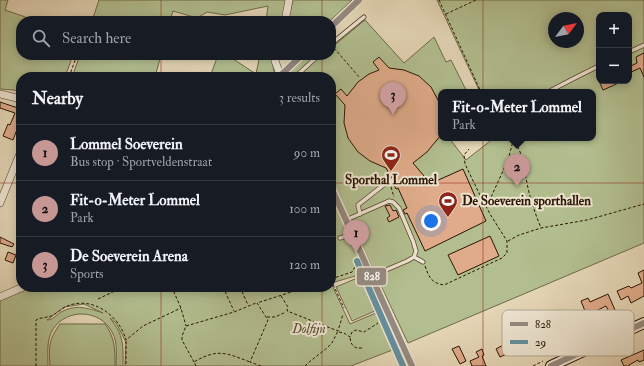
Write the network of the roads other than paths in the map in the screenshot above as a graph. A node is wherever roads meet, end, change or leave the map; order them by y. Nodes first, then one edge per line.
1 (289, 0) edge
2 (359, 0) edge
3 (285, 16) edge
4 (364, 17) dead end
5 (336, 22) edge
6 (336, 40) edge
7 (644, 45) edge
8 (632, 51) edge
9 (275, 60) edge
10 (297, 60) edge
11 (314, 60) edge
12 (596, 67) edge
13 (278, 72) edge
14 (285, 72) edge
15 (300, 72) edge
16 (554, 89) edge
17 (0, 94) edge
18 (16, 98) edge
19 (16, 163) edge
20 (392, 180) dead end
21 (336, 198) edge
22 (0, 203) edge
23 (360, 214) junction
24 (346, 220) junction
25 (353, 234) junction
26 (340, 238) dead end
27 (414, 257) junction
28 (423, 262) road end
29 (372, 276) junction
30 (16, 290) edge
31 (0, 298) edge
32 (644, 323) edge
33 (634, 328) edge
34 (573, 356) edge
35 (412, 366) edge
36 (551, 366) edge

1 - 3 street
2 - 5 street
4 - 6 lane
7 - 8 lane
9 - 13 street
10 - 14 street
11 - 15 lane
12 - 16 lane
17 - 18 street
19 - 22 street
20 - 23 lane
21 - 24 street
23 - 24 lane
23 - 27 lane
24 - 25 street
25 - 26 lane
25 - 29 street
27 - 28 lane
27 - 29 lane
29 - 35 street
30 - 31 street
32 - 33 main road
34 - 36 main road

